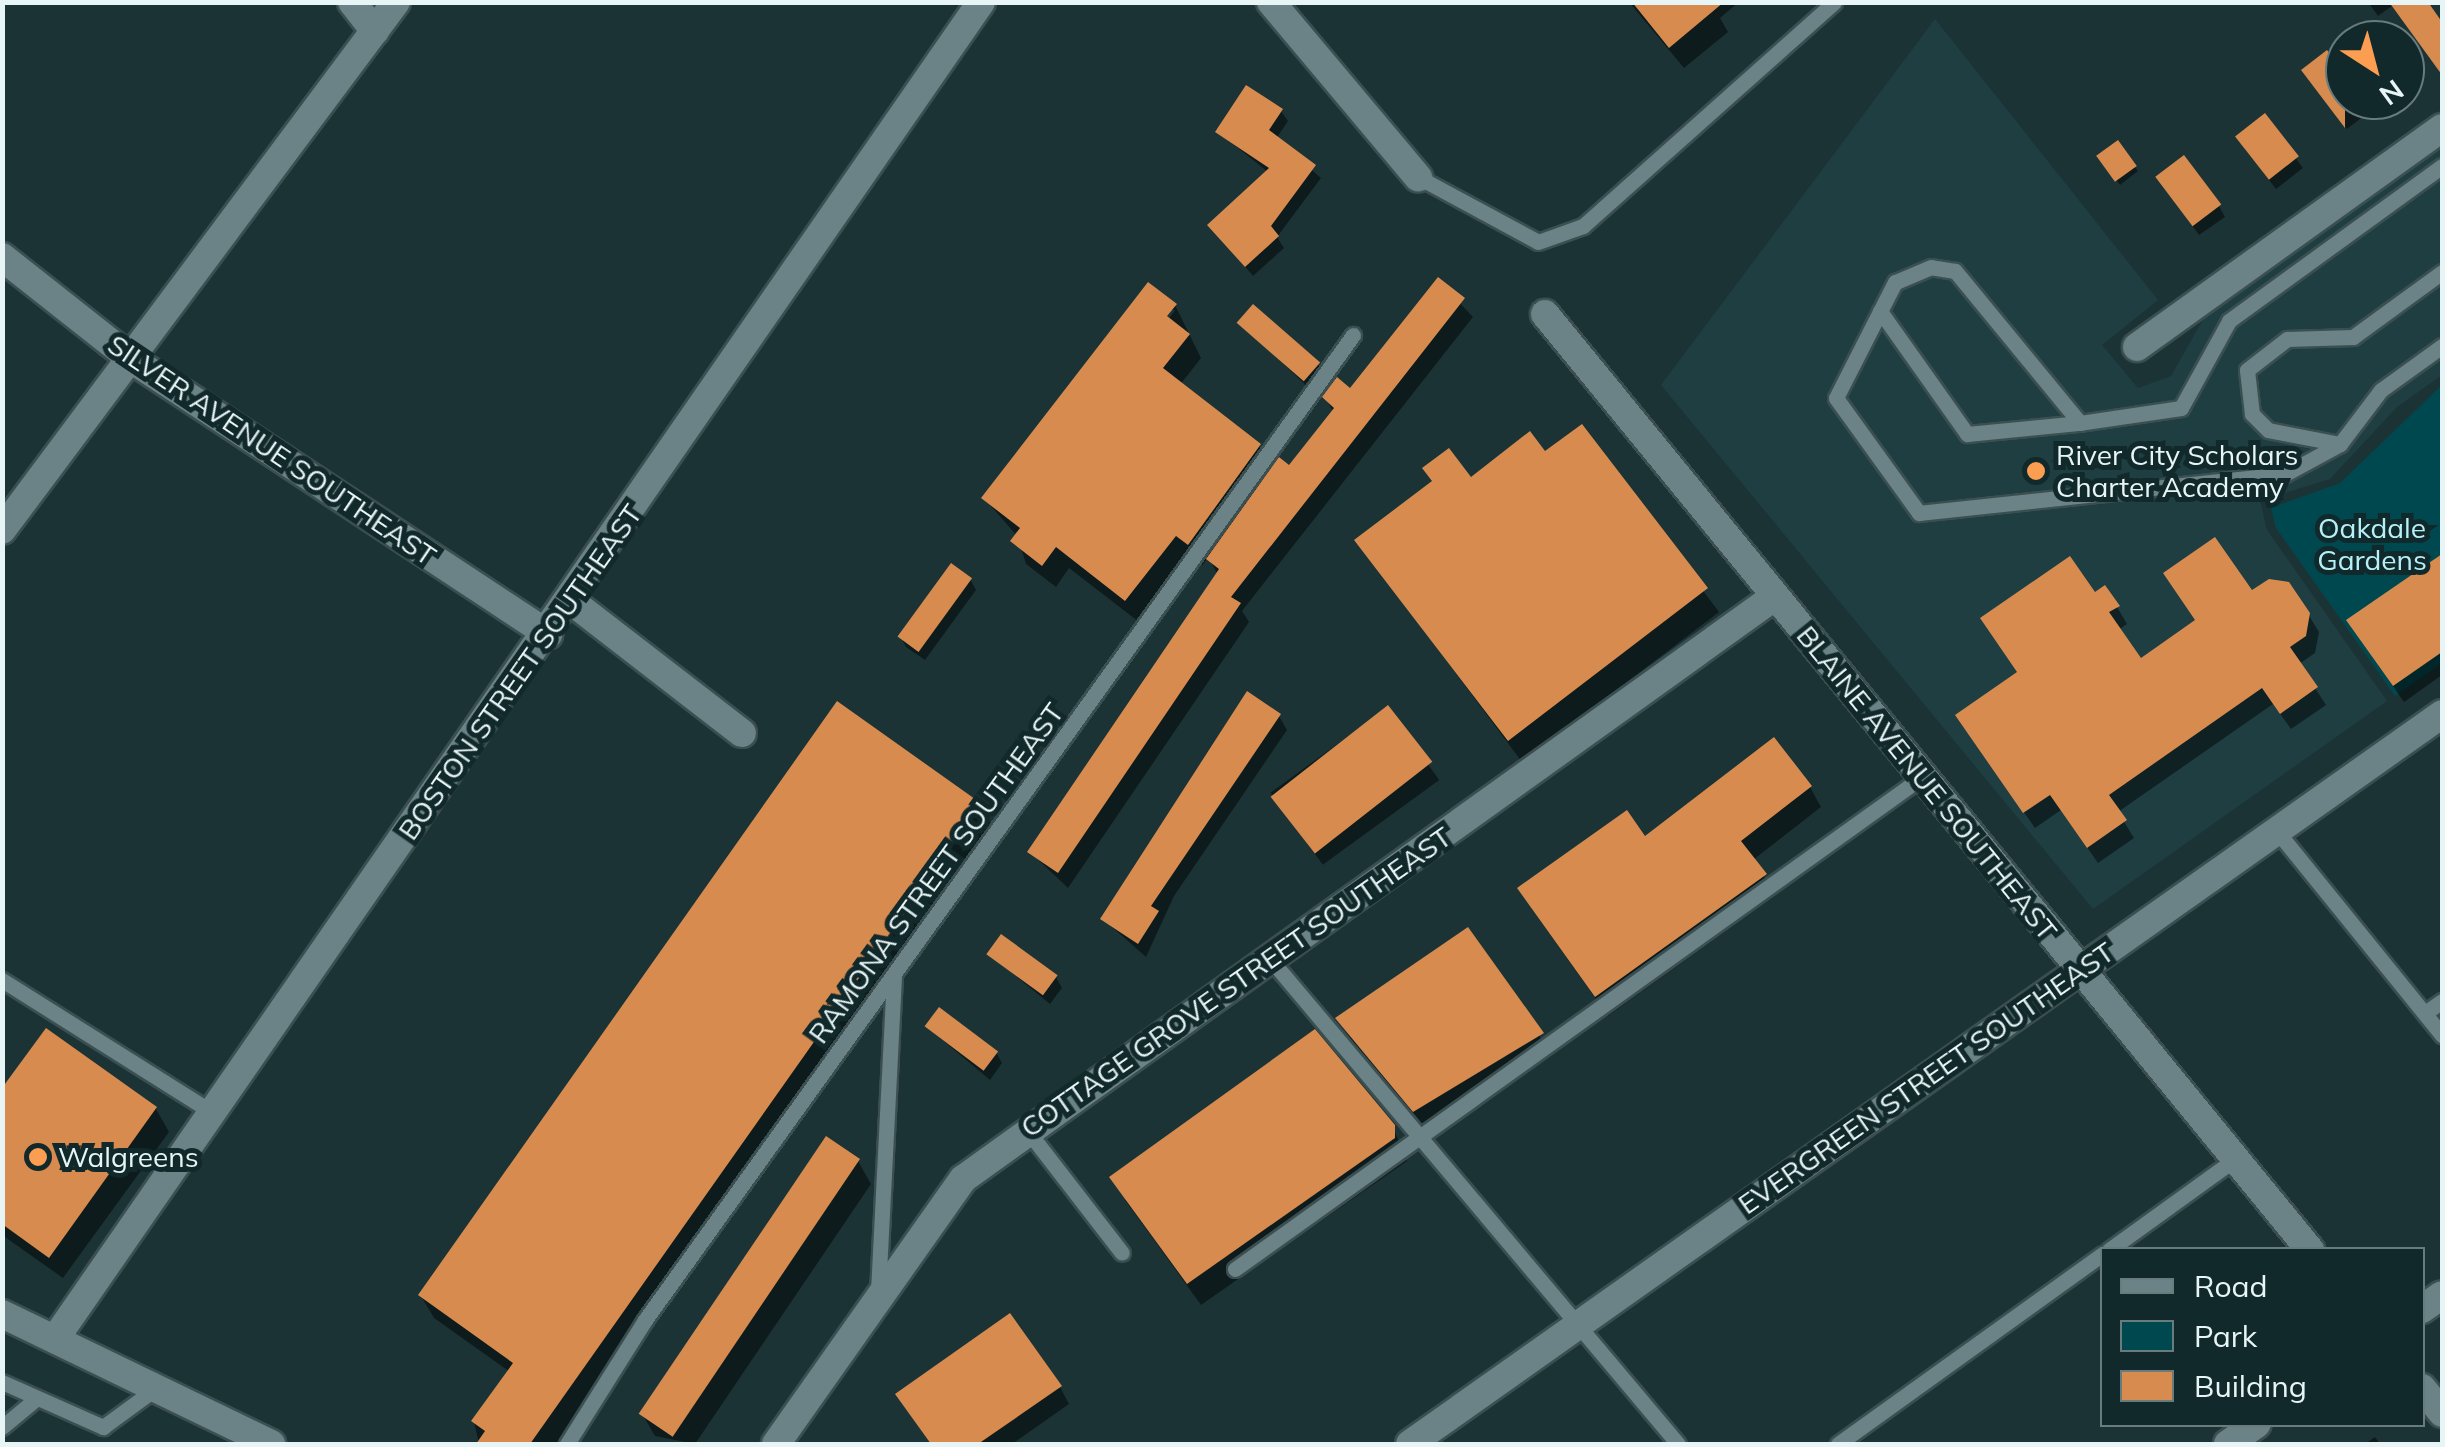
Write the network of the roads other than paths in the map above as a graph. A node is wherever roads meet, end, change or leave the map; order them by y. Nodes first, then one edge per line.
1 (352, 2) edge
2 (396, 2) edge
3 (981, 2) edge
4 (1271, 2) edge
5 (1834, 2) edge
6 (374, 30) junction
7 (2442, 128) edge
8 (2442, 166) edge
9 (1418, 177) joint
10 (2, 257) edge
11 (2442, 272) edge
12 (1880, 311) junction
13 (1545, 314) dead end
14 (1354, 335) dead end
15 (2442, 346) edge
16 (2137, 347) dead end
17 (130, 358) junction
18 (2080, 423) junction
19 (2340, 444) junction
20 (2, 530) edge
21 (1774, 597) junction
22 (572, 600) junction
23 (548, 634) junction
24 (2442, 714) edge
25 (742, 733) dead end
26 (1922, 777) junction
27 (2276, 830) junction
28 (1272, 960) junction
29 (2080, 968) junction
30 (894, 974) junction
31 (8, 982) edge
32 (2, 1000) edge
33 (2442, 1001) edge
34 (2425, 1013) junction
35 (2442, 1035) edge
36 (213, 1113) junction
37 (1027, 1130) junction
38 (1419, 1133) junction
39 (2235, 1159) junction
40 (2113, 1247) edge
41 (2308, 1247) edge
42 (1122, 1252) dead end
43 (2100, 1255) edge
44 (1235, 1269) dead end
45 (878, 1296) junction
46 (2, 1314) edge
47 (1581, 1323) junction
48 (55, 1339) junction
49 (2, 1382) edge
50 (156, 1388) junction
51 (2425, 1392) edge
52 (37, 1398) junction
53 (2442, 1413) edge
54 (2, 1427) edge
55 (2253, 1427) edge
56 (271, 1444) edge
57 (567, 1444) edge
58 (776, 1444) edge
59 (1410, 1444) edge
60 (1678, 1444) edge
61 (1838, 1444) edge
62 (2228, 1444) edge

1 - 6 street
2 - 6 street
3 - 22 street, BOSTON STREET SOUTHEAST
4 - 9 street
5 - 9 lane
6 - 17 street
7 - 16 street
8 - 18 lane
10 - 17 street, SILVER AVENUE SOUTHEAST
11 - 19 lane
12 - 18 lane
12 - 18 lane
12 - 19 lane
13 - 21 street, BLAINE AVENUE SOUTHEAST
14 - 30 lane, RAMONA STREET SOUTHEAST
15 - 19 lane
17 - 20 street
17 - 23 street, SILVER AVENUE SOUTHEAST
21 - 26 street, BLAINE AVENUE SOUTHEAST
21 - 28 street, COTTAGE GROVE STREET SOUTHEAST
22 - 23 street, BOSTON STREET SOUTHEAST
22 - 25 street
23 - 36 street, BOSTON STREET SOUTHEAST
24 - 27 street, EVERGREEN STREET SOUTHEAST
26 - 29 street, BLAINE AVENUE SOUTHEAST
26 - 38 lane
27 - 29 street, EVERGREEN STREET SOUTHEAST
27 - 34 lane
28 - 37 street, COTTAGE GROVE STREET SOUTHEAST
28 - 38 lane
29 - 39 street, BLAINE AVENUE SOUTHEAST
29 - 47 street, EVERGREEN STREET SOUTHEAST
30 - 45 lane
30 - 57 lane, RAMONA STREET SOUTHEAST
31 - 32 lane
31 - 36 lane
33 - 34 lane
34 - 35 lane
36 - 48 street, BOSTON STREET SOUTHEAST
37 - 42 lane
37 - 45 street, COTTAGE GROVE STREET SOUTHEAST
38 - 44 lane
38 - 47 lane
39 - 40 lane
39 - 41 street, BLAINE AVENUE SOUTHEAST
43 - 61 lane
45 - 58 street, COTTAGE GROVE STREET SOUTHEAST
46 - 48 street
47 - 59 street, EVERGREEN STREET SOUTHEAST
47 - 60 lane
48 - 50 street
49 - 52 lane
50 - 52 lane
50 - 56 street
51 - 53 street
52 - 54 lane
55 - 62 street

